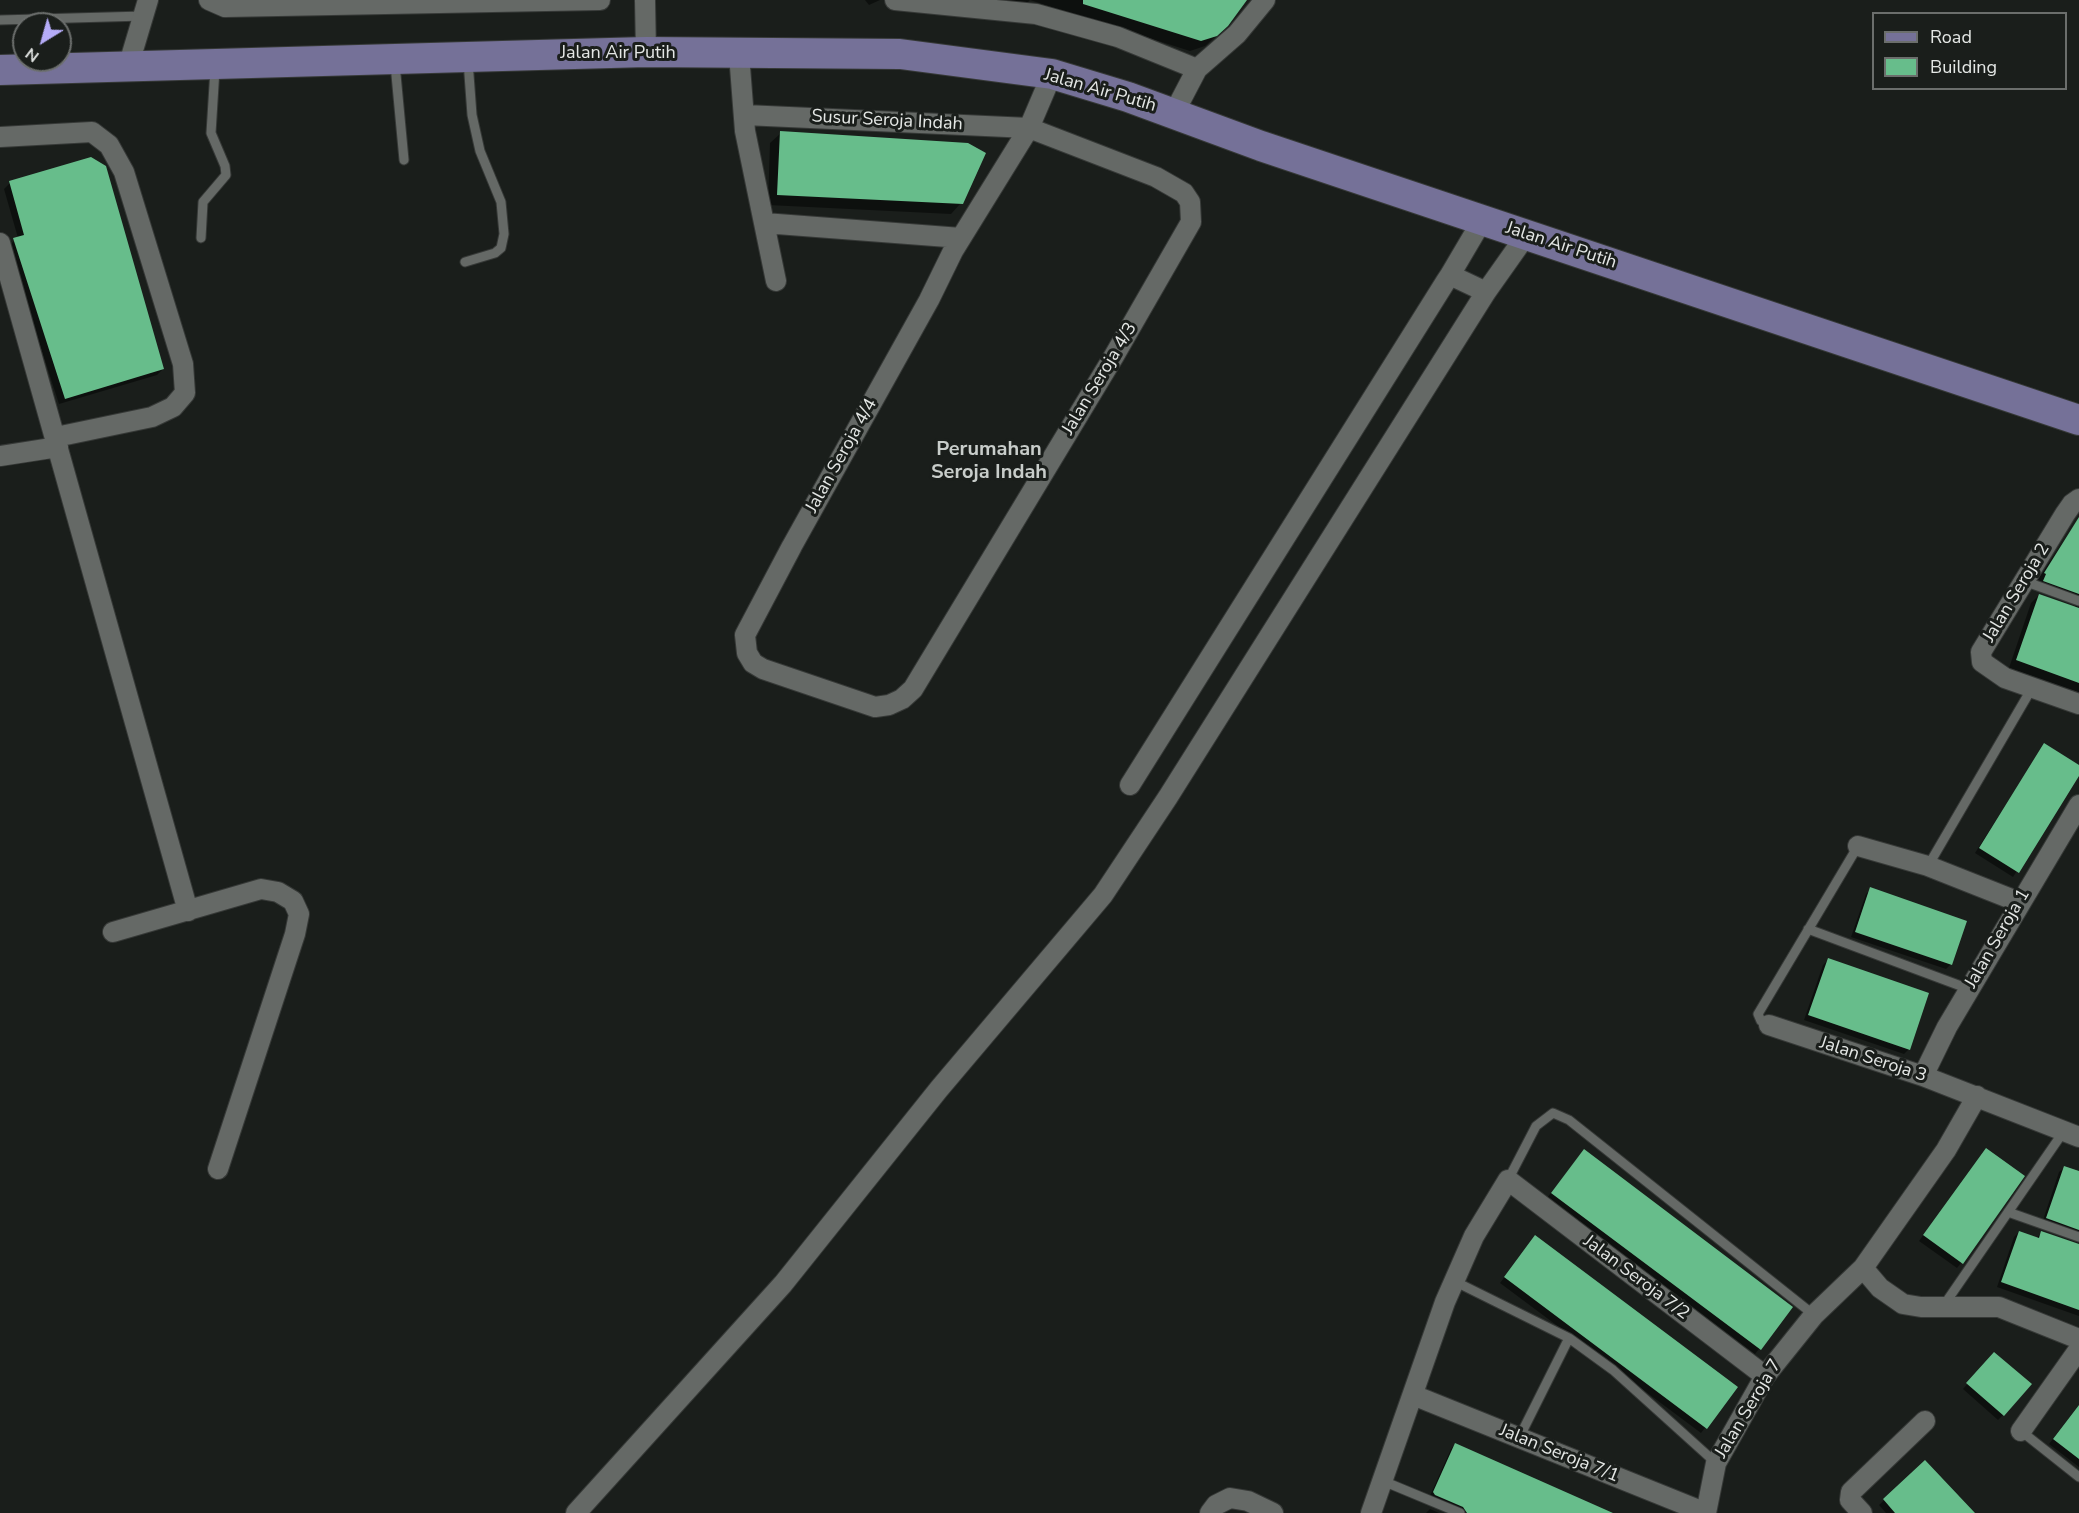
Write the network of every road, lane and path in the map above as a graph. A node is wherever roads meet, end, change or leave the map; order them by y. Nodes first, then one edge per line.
1 (600, 0) edge
2 (645, 0) edge
3 (895, 0) edge
4 (1264, 0) edge
5 (212, 2) edge
6 (425, 2) edge
7 (1037, 7) edge
8 (146, 8) edge
9 (0, 20) edge
10 (646, 52) junction
11 (739, 54) junction
12 (468, 57) junction
13 (395, 59) junction
14 (216, 64) junction
15 (128, 67) junction
16 (1197, 69) junction
17 (0, 70) edge
18 (1052, 74) junction
19 (1174, 113) junction
20 (744, 115) junction
21 (1029, 128) junction
22 (0, 137) edge
23 (404, 160) dead end
24 (1483, 219) junction
25 (764, 223) junction
26 (1527, 234) junction
27 (201, 238) dead end
28 (961, 238) junction
29 (0, 243) edge
30 (465, 262) dead end
31 (1450, 275) junction
32 (776, 280) dead end
33 (1486, 292) junction
34 (2079, 420) edge
35 (57, 442) junction
36 (0, 456) edge
37 (2079, 499) edge
38 (2024, 581) junction
39 (2079, 601) edge
40 (2032, 688) junction
41 (2079, 704) edge
42 (889, 705) joint
43 (1130, 785) dead end
44 (2079, 805) edge
45 (1858, 846) joint
46 (1928, 866) junction
47 (2019, 902) junction
48 (188, 911) junction
49 (1808, 929) junction
50 (113, 932) dead end
51 (1970, 988) junction
52 (1769, 1026) joint
53 (1923, 1076) junction
54 (1977, 1096) junction
55 (2072, 1134) edge
56 (218, 1169) dead end
57 (1508, 1180) junction
58 (2008, 1212) junction
59 (2079, 1237) edge
60 (1863, 1268) junction
61 (1454, 1281) junction
62 (1944, 1305) junction
63 (1814, 1315) junction
64 (1569, 1338) junction
65 (2079, 1339) edge
66 (2079, 1349) edge
67 (1765, 1376) junction
68 (1413, 1395) junction
69 (1925, 1421) dead end
70 (2021, 1431) joint
71 (1519, 1438) junction
72 (1716, 1463) junction
73 (2079, 1477) edge
74 (1383, 1481) junction
75 (576, 1513) edge
76 (1210, 1513) edge
77 (1273, 1513) edge
78 (1371, 1513) edge
79 (1460, 1513) edge
80 (1706, 1513) edge
81 (1862, 1513) edge

1 - 6 street
2 - 10 street
3 - 7 street
4 - 16 street
5 - 6 street
7 - 16 street
8 - 9 lane
8 - 15 street
10 - 11 main road, Jalan Air Putih
10 - 12 main road, Jalan Air Putih
11 - 18 main road, Jalan Air Putih
11 - 20 street
12 - 13 main road, Jalan Air Putih
12 - 30 lane
13 - 14 main road, Jalan Air Putih
13 - 23 lane
14 - 15 main road, Jalan Air Putih
14 - 27 lane
15 - 17 main road, Jalan Air Putih
16 - 19 street
18 - 19 main road, Jalan Air Putih
18 - 21 street, Jalan Seroja 4/4
19 - 24 main road, Jalan Air Putih
20 - 21 street, Susur Seroja Indah
20 - 25 street
21 - 28 street, Jalan Seroja 4/4
21 - 42 street, Jalan Seroja 4/3
22 - 35 street
24 - 26 main road, Jalan Air Putih
24 - 31 street
25 - 28 street
25 - 32 street
26 - 33 street
26 - 34 main road, Jalan Air Putih
28 - 42 street, Jalan Seroja 4/4
29 - 35 street
31 - 33 street
31 - 43 street
33 - 75 street
35 - 36 street
35 - 48 street
37 - 38 street, Jalan Seroja 2
38 - 39 lane
38 - 40 street, Jalan Seroja 2
40 - 41 street, Jalan Seroja 2
40 - 46 lane
44 - 47 street, Jalan Seroja 1
45 - 46 street
45 - 49 lane
46 - 47 street
47 - 51 street, Jalan Seroja 1
48 - 50 street
48 - 56 street
49 - 51 lane
49 - 52 lane
51 - 53 street, Jalan Seroja 1
52 - 53 street, Jalan Seroja 3
53 - 54 street, Jalan Seroja 3
54 - 55 street, Jalan Seroja 3
54 - 60 street, Jalan Seroja 7
55 - 58 lane
57 - 61 street
57 - 63 lane
57 - 67 street, Jalan Seroja 7/2
58 - 59 lane
58 - 62 lane
60 - 62 street
60 - 63 street, Jalan Seroja 7
61 - 64 lane
61 - 68 street
62 - 65 street
63 - 67 street, Jalan Seroja 7
64 - 71 lane
64 - 72 lane
66 - 70 street
67 - 72 street, Jalan Seroja 7
68 - 71 street, Jalan Seroja 7/1
68 - 74 street
69 - 81 street
70 - 73 lane
71 - 80 street, Jalan Seroja 7/1
72 - 80 street, Jalan Seroja 7
74 - 78 street
74 - 79 lane
76 - 77 street

